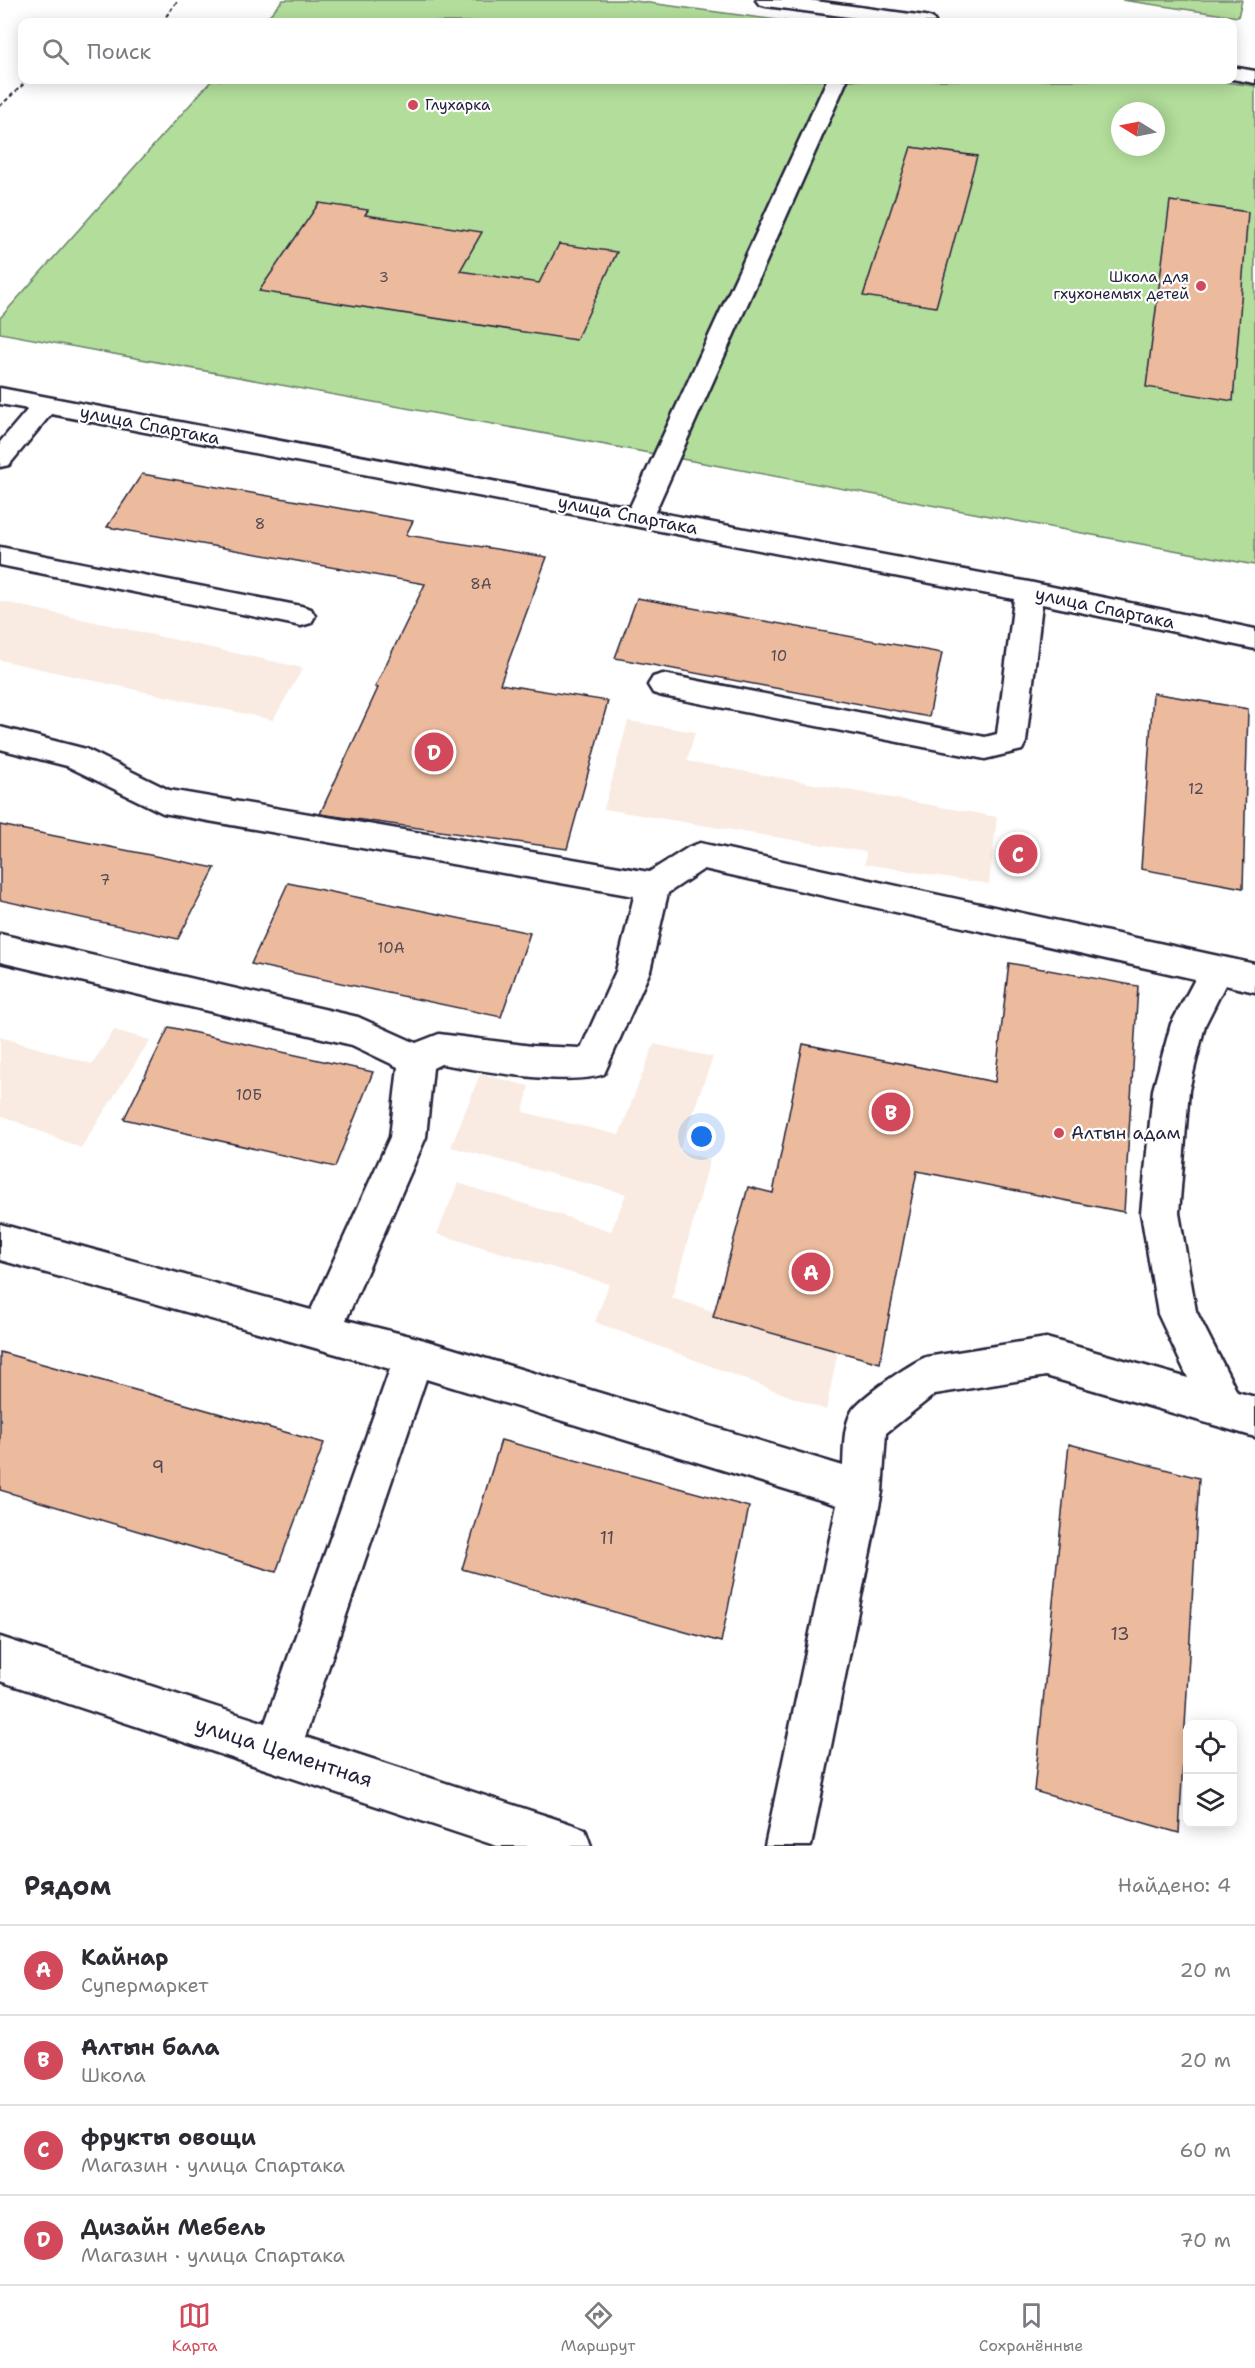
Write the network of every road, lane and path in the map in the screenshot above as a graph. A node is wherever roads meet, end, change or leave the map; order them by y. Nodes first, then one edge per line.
1 (178, 0) edge
2 (766, 0) edge
3 (791, 1) edge
4 (165, 18) edge
5 (865, 18) edge
6 (1237, 74) edge
7 (1255, 77) edge
8 (24, 84) edge
9 (835, 84) edge
10 (0, 106) edge
11 (0, 396) edge
12 (45, 405) junction
13 (0, 459) edge
14 (639, 518) junction
15 (0, 556) edge
16 (1029, 592) junction
17 (301, 616) dead end
18 (1255, 639) edge
19 (663, 685) dead end
20 (0, 738) edge
21 (653, 886) junction
22 (0, 948) edge
23 (1217, 969) junction
24 (1255, 978) edge
25 (416, 1059) junction
26 (0, 1242) edge
27 (321, 1332) junction
28 (414, 1356) junction
29 (1239, 1413) edge
30 (861, 1492) junction
31 (0, 1659) edge
32 (278, 1750) junction
33 (568, 1846) edge
34 (788, 1846) edge

1 - 4 path
2 - 3 street
3 - 5 street
6 - 7 street
8 - 10 path
9 - 14 street
11 - 12 street, улица Спартака
12 - 13 street
12 - 14 street, улица Спартака
14 - 16 street, улица Спартака
15 - 17 street
16 - 18 street, улица Спартака
16 - 19 street
20 - 21 street
21 - 23 street
21 - 25 street
22 - 25 street
23 - 24 street
23 - 29 street
25 - 27 street
26 - 27 street
27 - 28 street
28 - 30 street
28 - 32 street
29 - 30 street
30 - 34 street
31 - 32 street, улица Цементная
32 - 33 street, улица Цементная

